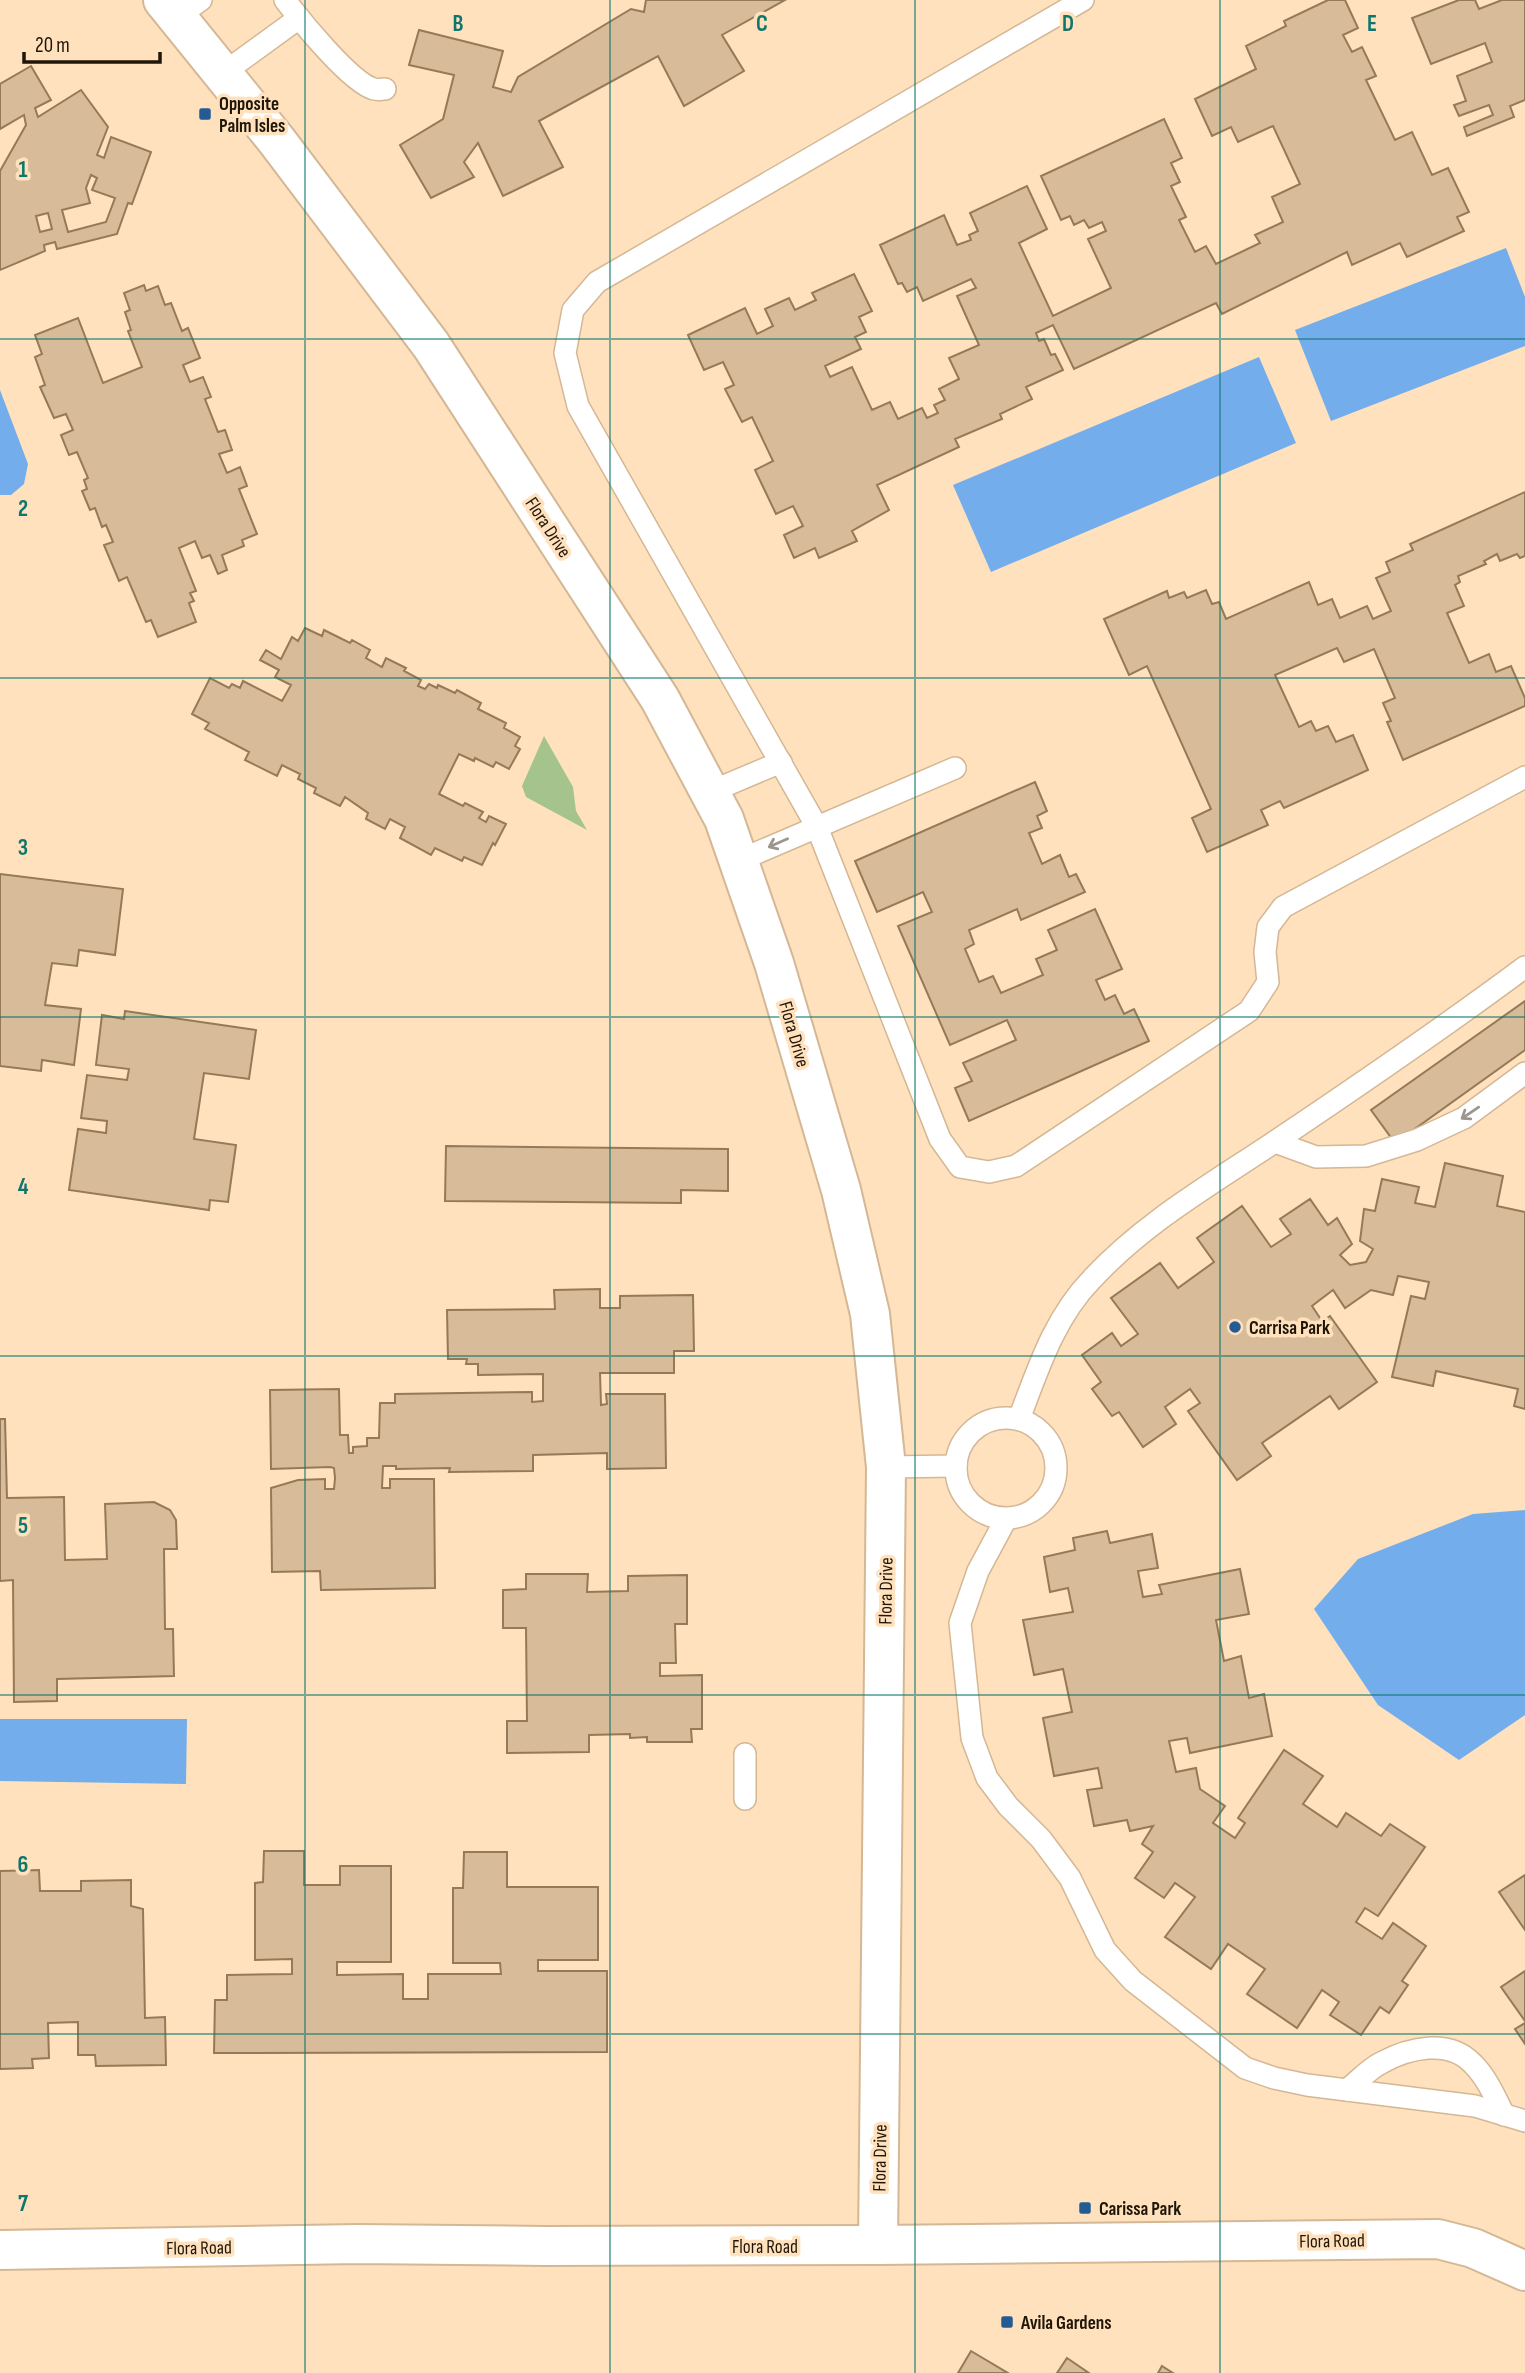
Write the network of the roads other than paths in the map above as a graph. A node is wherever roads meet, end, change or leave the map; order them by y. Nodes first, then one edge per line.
1 (285, 0) edge
2 (1083, 0) edge
3 (180, 6) edge
4 (299, 18) junction
5 (222, 74) junction
6 (386, 89) dead end
7 (781, 762) junction
8 (955, 768) dead end
9 (1525, 777) edge
10 (710, 792) junction
11 (817, 827) junction
12 (740, 860) junction
13 (1525, 967) edge
14 (1525, 1073) edge
15 (1275, 1142) junction
16 (1019, 1419) junction
17 (956, 1466) junction
18 (886, 1467) junction
19 (1006, 1519) junction
20 (745, 1754) dead end
21 (745, 1799) dead end
22 (1347, 2090) junction
23 (1504, 2115) junction
24 (1525, 2122) edge
25 (878, 2245) junction
26 (0, 2250) edge
27 (1525, 2271) edge

1 - 4 lane
2 - 7 lane
3 - 5 street, Flora Drive
4 - 5 lane
4 - 6 lane
5 - 10 street, Flora Drive
7 - 10 lane
7 - 11 lane
8 - 11 lane
9 - 11 lane
10 - 12 street, Flora Drive
11 -> 12 lane
12 - 18 street, Flora Drive
13 - 15 lane
14 -> 15 lane
15 - 16 lane
16 - 17 lane
16 - 19 lane
17 - 18 lane
17 - 19 lane
18 - 25 street, Flora Drive
19 - 22 lane
20 - 21 lane
22 - 23 lane
22 - 23 lane
23 - 24 lane
25 - 26 street, Flora Road
25 - 27 street, Flora Road

